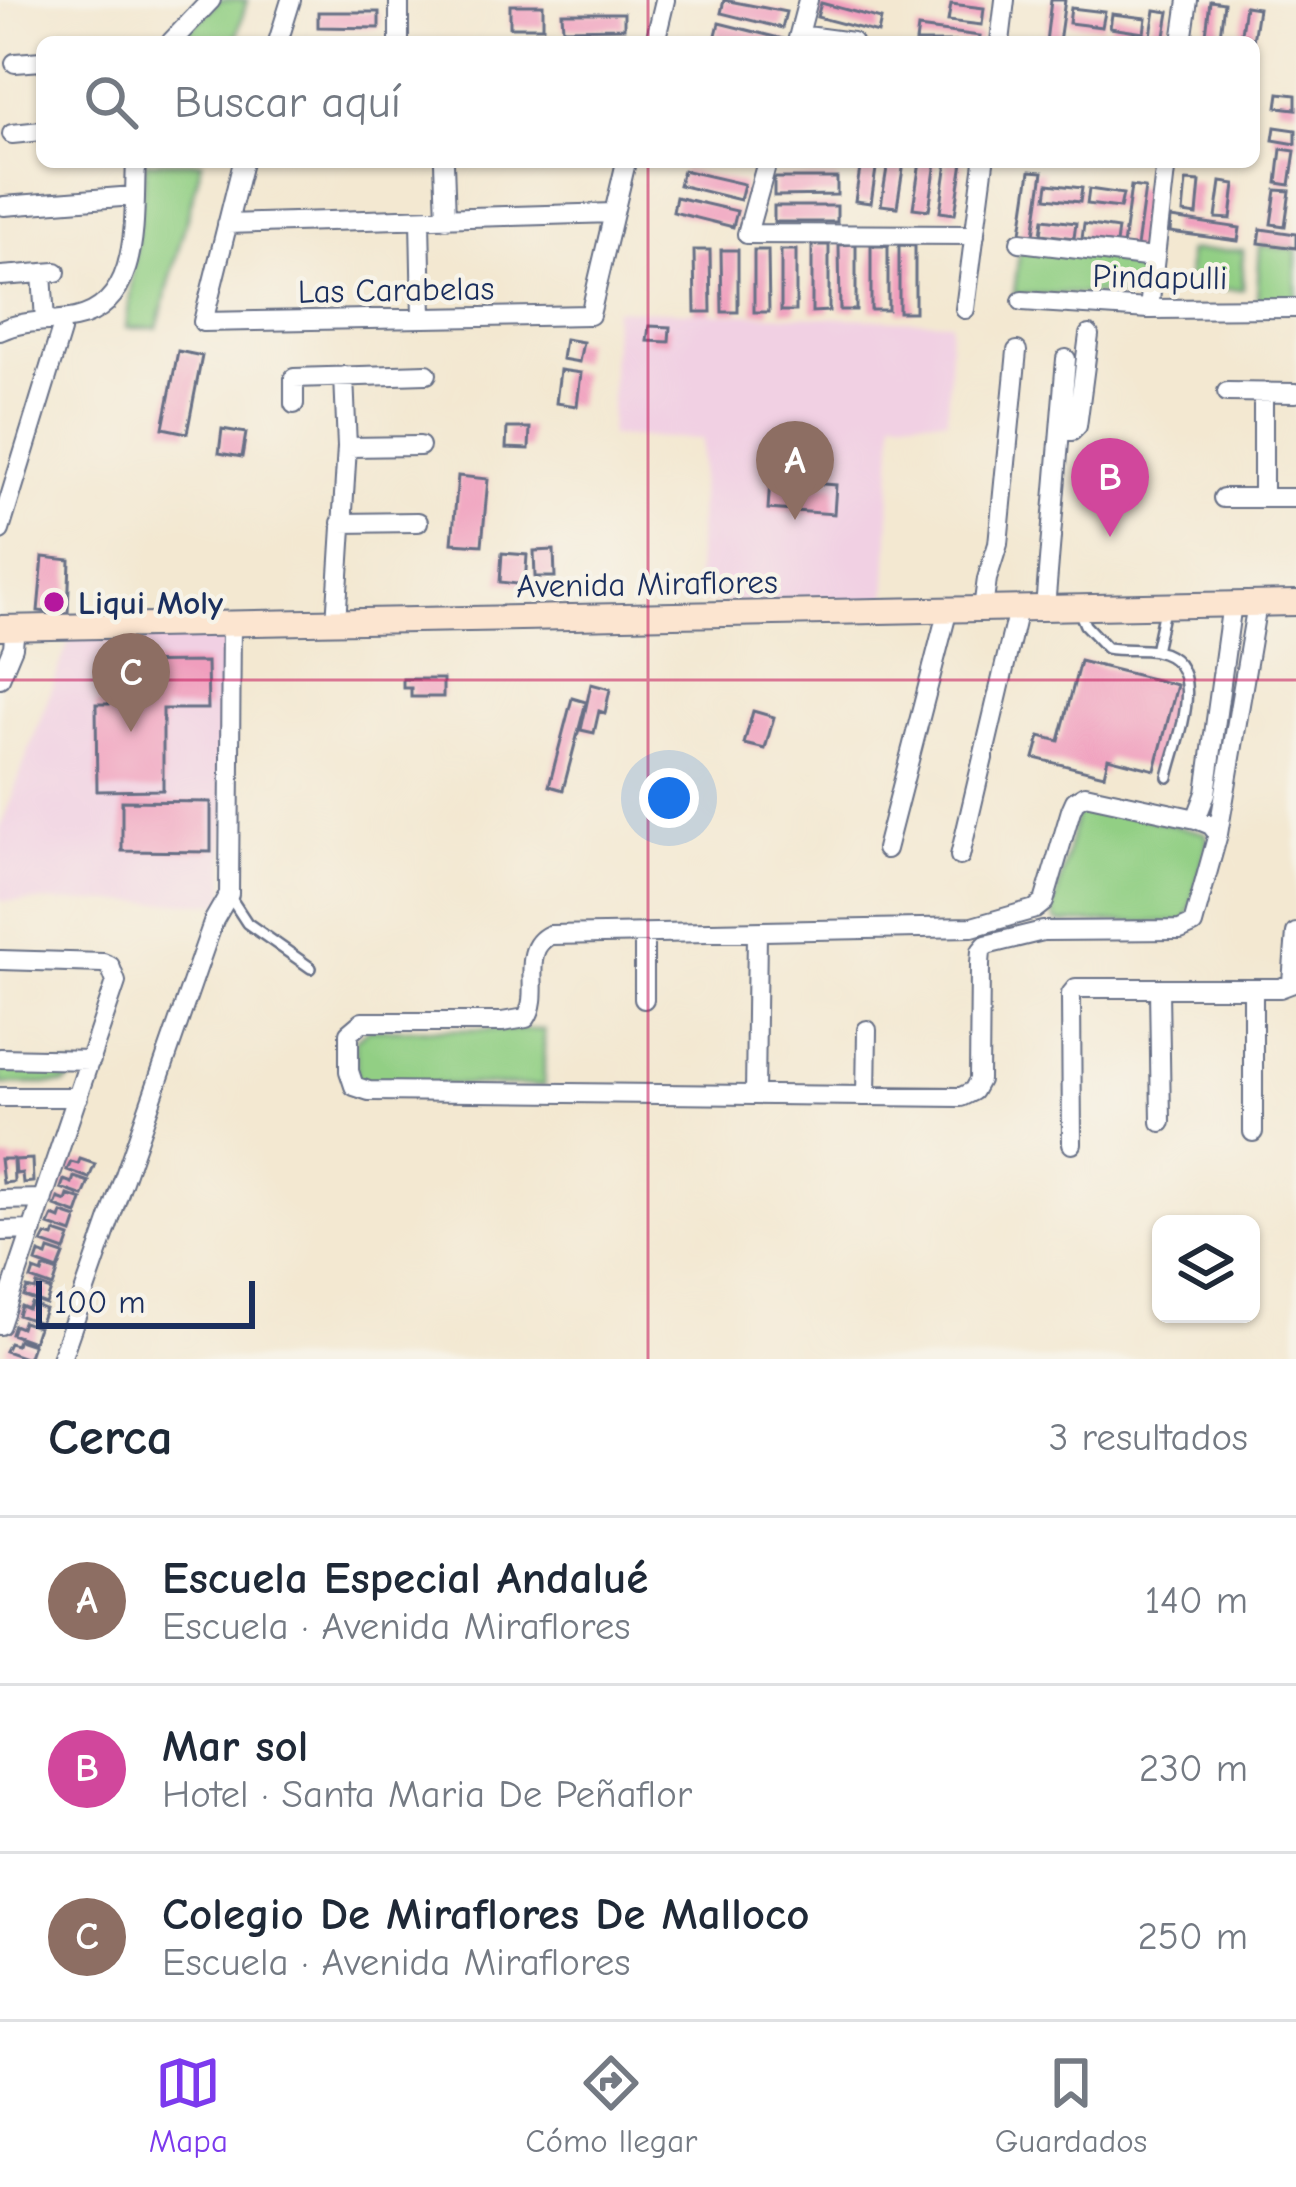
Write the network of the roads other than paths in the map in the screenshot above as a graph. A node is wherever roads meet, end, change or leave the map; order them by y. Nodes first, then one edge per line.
1 (211, 0) edge
2 (291, 0) edge
3 (399, 0) edge
4 (664, 0) edge
5 (808, 0) edge
6 (1005, 0) edge
7 (1189, 0) edge
8 (177, 36) edge
9 (280, 36) edge
10 (400, 36) edge
11 (656, 36) edge
12 (799, 36) edge
13 (1001, 36) edge
14 (1183, 36) edge
15 (36, 61) edge
16 (15, 63) dead end
17 (36, 132) edge
18 (12, 134) dead end
19 (136, 168) edge
20 (241, 168) edge
21 (444, 168) edge
22 (625, 168) edge
23 (765, 168) edge
24 (983, 168) edge
25 (1165, 168) edge
26 (134, 196) junction
27 (4, 206) dead end
28 (614, 213) junction
29 (420, 219) junction
30 (446, 219) junction
31 (227, 224) junction
32 (975, 235) junction
33 (1020, 242) dead end
34 (1154, 258) junction
35 (2, 276) edge
36 (1022, 302) dead end
37 (1296, 308) edge
38 (965, 309) dead end
39 (1149, 309) junction
40 (422, 318) junction
41 (53, 326) junction
42 (0, 331) edge
43 (1089, 335) dead end
44 (1017, 352) dead end
45 (1044, 356) dead end
46 (1076, 360) junction
47 (428, 374) dead end
48 (344, 376) junction
49 (1227, 392) dead end
50 (1263, 393) junction
51 (1296, 393) edge
52 (295, 404) dead end
53 (420, 446) dead end
54 (347, 447) junction
55 (1223, 498) dead end
56 (1263, 498) junction
57 (1296, 498) edge
58 (418, 522) dead end
59 (341, 523) junction
60 (0, 530) edge
61 (1296, 603) edge
62 (1244, 604) junction
63 (1166, 605) junction
64 (1045, 608) junction
65 (1078, 608) junction
66 (983, 609) junction
67 (1018, 609) junction
68 (948, 610) junction
69 (231, 622) junction
70 (336, 623) junction
71 (8, 627) edge
72 (1155, 651) junction
73 (0, 677) edge
74 (1168, 777) dead end
75 (1196, 819) junction
76 (1218, 834) junction
77 (886, 849) dead end
78 (960, 856) dead end
79 (229, 894) junction
80 (1047, 898) junction
81 (972, 927) junction
82 (1055, 930) junction
83 (757, 932) junction
84 (1296, 933) edge
85 (644, 934) junction
86 (986, 945) junction
87 (0, 960) edge
88 (310, 968) dead end
89 (1294, 982) edge
90 (1159, 988) junction
91 (1253, 988) junction
92 (644, 999) dead end
93 (867, 1030) dead end
94 (0, 1058) edge
95 (91, 1060) junction
96 (755, 1095) junction
97 (0, 1096) edge
98 (866, 1096) junction
99 (78, 1097) junction
100 (1160, 1123) dead end
101 (1253, 1132) dead end
102 (1072, 1144) dead end
103 (43, 1199) junction
104 (0, 1200) edge
105 (0, 1231) edge
106 (33, 1231) junction
107 (0, 1325) edge
108 (61, 1359) edge

1 - 8 street
2 - 9 street
3 - 10 street
4 - 11 street
5 - 12 street
6 - 13 street
7 - 14 street
15 - 16 street
17 - 18 street
19 - 26 street
20 - 31 street
21 - 30 street
22 - 28 street
23 - 32 street
24 - 32 street
25 - 34 street
26 - 27 street
26 - 41 street
28 - 30 street
28 - 40 street, Las Carabelas
29 - 30 street
29 - 31 street
29 - 40 street
31 - 40 street, Las Carabelas
32 - 38 street
33 - 34 street
34 - 39 street
35 - 41 street
36 - 39 street, Pindapulli
37 - 39 street, Pindapulli
41 - 42 street
41 - 60 street
43 - 46 street
44 - 66 street
45 - 46 street
46 - 64 street
47 - 48 street
48 - 52 street
48 - 54 street
49 - 50 street
50 - 51 street
50 - 56 street
53 - 54 street
54 - 59 street
55 - 56 street
56 - 57 street
58 - 59 street
59 - 70 street
61 - 62 main road, Avenida Miraflores
62 - 63 main road, Avenida Miraflores
62 - 75 street
62 - 76 street
63 - 65 main road, Avenida Miraflores
63 - 72 lane
64 - 65 main road, Avenida Miraflores
64 - 67 main road, Avenida Miraflores
65 - 72 lane
66 - 67 main road, Avenida Miraflores
66 - 68 main road, Avenida Miraflores
67 - 78 street
68 - 70 main road, Avenida Miraflores
68 - 77 street
69 - 70 main road, Avenida Miraflores
69 - 71 main road, Avenida Miraflores
69 - 79 street
71 - 73 street
72 - 74 lane
75 - 76 street
75 - 80 street
76 - 82 street
79 - 88 lane
79 - 108 street
80 - 81 street
80 - 82 street
81 - 83 street
81 - 86 street
82 - 86 street
83 - 85 street
83 - 96 street
84 - 89 street
85 - 92 street
85 - 96 street
86 - 98 street
87 - 95 street
89 - 91 street
90 - 91 street
90 - 100 street
90 - 102 street
91 - 101 street
93 - 98 street
94 - 95 street
95 - 99 street
96 - 98 street
97 - 99 street
99 - 103 street
103 - 104 street
103 - 106 street
105 - 106 street
106 - 107 street

